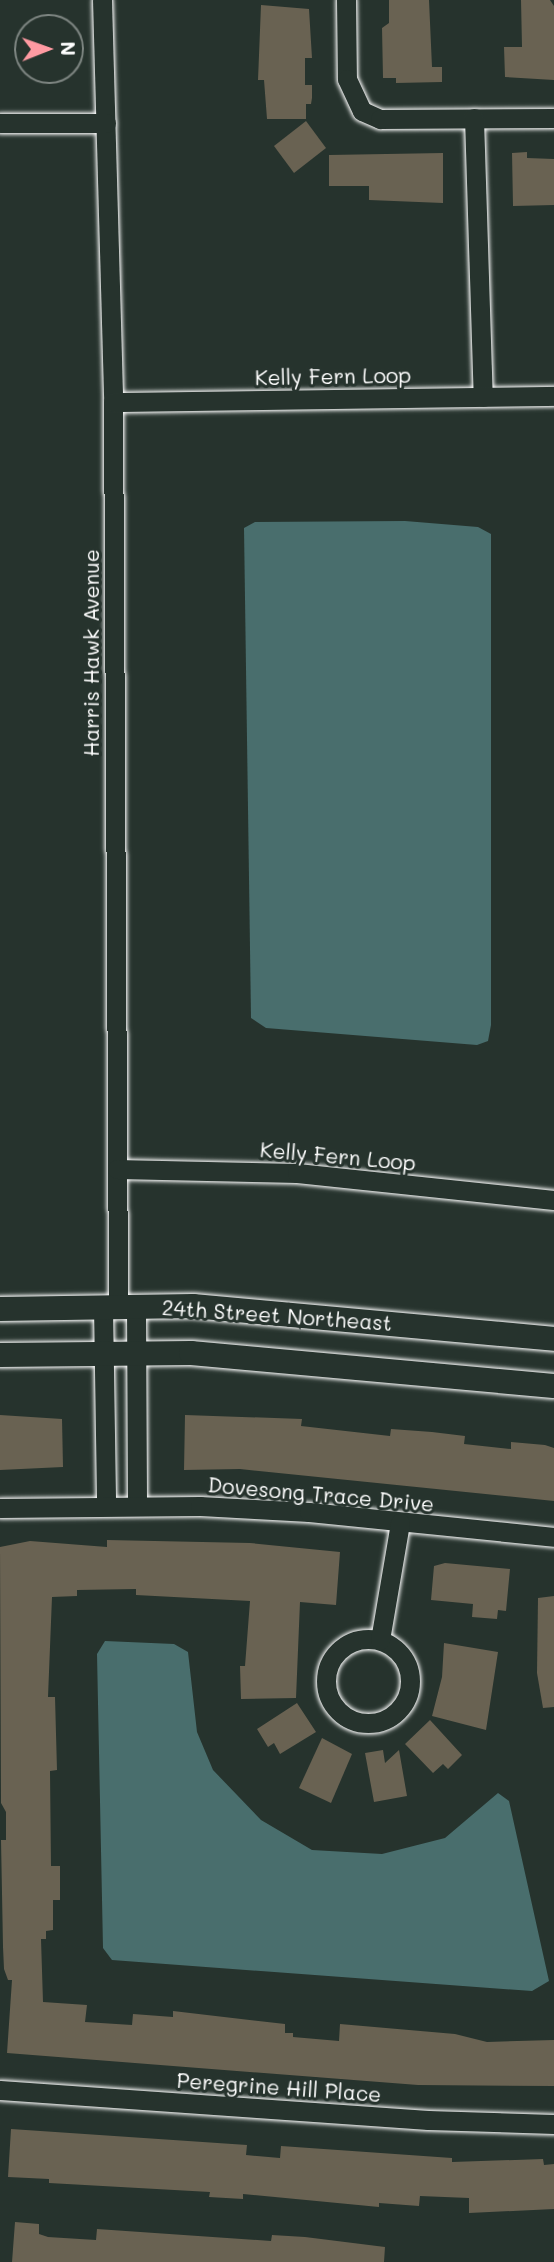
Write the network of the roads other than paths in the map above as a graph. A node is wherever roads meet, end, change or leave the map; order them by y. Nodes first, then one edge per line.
1 (102, 0) edge
2 (346, 0) edge
3 (474, 118) junction
4 (554, 118) edge
5 (0, 123) edge
6 (106, 123) junction
7 (554, 396) edge
8 (483, 397) junction
9 (113, 402) junction
10 (117, 1169) junction
11 (554, 1200) edge
12 (119, 1307) junction
13 (0, 1309) edge
14 (554, 1339) edge
15 (104, 1353) junction
16 (137, 1353) junction
17 (0, 1355) edge
18 (554, 1385) edge
19 (106, 1506) junction
20 (137, 1506) junction
21 (0, 1508) edge
22 (400, 1523) junction
23 (554, 1537) edge
24 (380, 1640) junction
25 (0, 2090) edge
26 (554, 2124) edge

1 - 6 street, Harris Hawk Avenue
2 - 3 street
3 - 4 street
3 - 8 street
5 - 6 street
6 - 9 street, Harris Hawk Avenue
7 - 8 street, Kelly Fern Loop
8 - 9 street, Kelly Fern Loop
9 - 10 street, Harris Hawk Avenue
10 - 11 street, Kelly Fern Loop
10 - 12 street, Harris Hawk Avenue
12 - 13 street, 24th Street Northeast
12 - 14 street, 24th Street Northeast
12 - 15 street
12 - 16 street
15 - 16 street, 24th Street Northeast
15 - 17 street, 24th Street Northeast
15 - 19 street
16 - 18 street, 24th Street Northeast
16 - 20 street
19 - 20 street, Dovesong Trace Drive
19 - 21 street, Dovesong Trace Drive
20 - 22 street, Dovesong Trace Drive
22 - 23 street, Dovesong Trace Drive
22 - 24 street
24 - 24 street
25 - 26 street, Peregrine Hill Place

